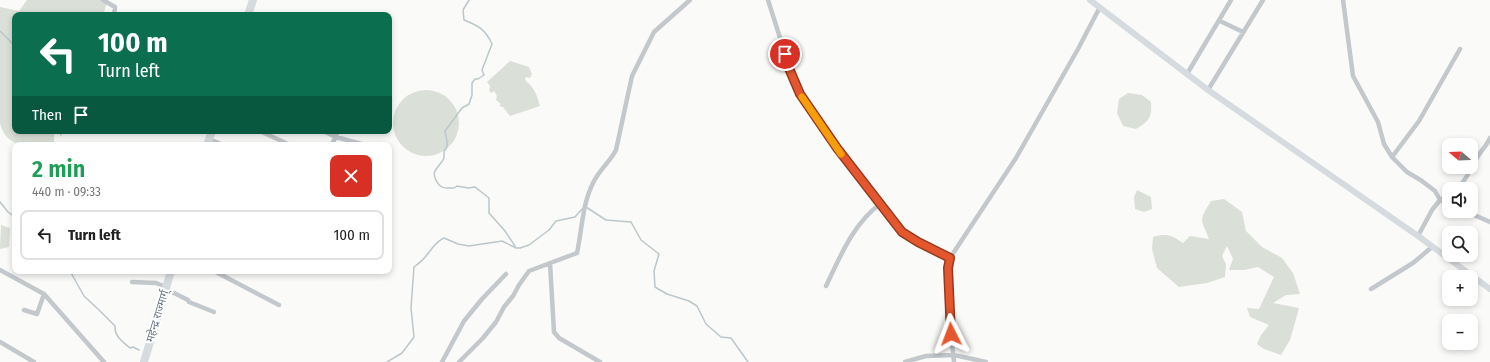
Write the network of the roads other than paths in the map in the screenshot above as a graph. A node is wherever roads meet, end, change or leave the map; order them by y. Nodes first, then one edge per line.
1 (103, 0) edge
2 (253, 0) edge
3 (690, 0) edge
4 (768, 0) edge
5 (1090, 0) edge
6 (1231, 0) edge
7 (1263, 0) edge
8 (1343, 0) edge
9 (1100, 7) junction
10 (114, 12) edge
11 (249, 12) edge
12 (1220, 21) junction
13 (1243, 32) junction
14 (1460, 49) dead end
15 (1187, 74) junction
16 (1208, 90) junction
17 (266, 134) edge
18 (330, 134) edge
19 (337, 134) edge
20 (336, 137) junction
21 (1490, 138) edge
22 (284, 142) edge
23 (334, 142) edge
24 (354, 142) edge
25 (1392, 156) junction
26 (1464, 182) edge
27 (1440, 200) joint
28 (880, 204) junction
29 (1478, 217) edge
30 (1490, 222) edge
31 (1418, 236) junction
32 (1432, 247) junction
33 (950, 258) junction
34 (550, 263) junction
35 (0, 270) edge
36 (170, 274) edge
37 (220, 274) edge
38 (506, 274) dead end
39 (132, 282) dead end
40 (826, 286) dead end
41 (166, 288) junction
42 (1371, 289) dead end
43 (1490, 289) edge
44 (44, 294) junction
45 (279, 305) dead end
46 (24, 310) dead end
47 (214, 312) dead end
48 (0, 342) edge
49 (954, 356) junction
50 (34, 362) edge
51 (104, 362) edge
52 (144, 362) edge
53 (442, 362) edge
54 (459, 362) edge
55 (600, 362) edge
56 (905, 362) edge
57 (954, 362) edge
58 (986, 362) edge

1 - 10 street
2 - 11 highway
3 - 34 street
4 - 28 street
5 - 9 street
6 - 12 street
7 - 13 street
8 - 25 street
9 - 15 street
9 - 33 street
12 - 13 street
12 - 15 street
13 - 16 street
14 - 25 street
15 - 16 street
16 - 31 street
17 - 22 street
18 - 20 street
19 - 20 street
20 - 23 street
20 - 24 street
21 - 26 street
25 - 27 street
27 - 31 street
28 - 33 street
28 - 40 street
29 - 30 street
31 - 32 street
32 - 42 street
32 - 43 street
33 - 49 street
34 - 54 street
34 - 55 street
35 - 44 street
36 - 41 highway, महेन्द्र राज्मार्ग्
37 - 45 street
38 - 53 street
39 - 41 street
41 - 47 street
41 - 52 highway, महेन्द्र राज्मार्ग्
44 - 46 street
44 - 51 street
48 - 50 street
49 - 56 street
49 - 57 street
49 - 58 street

